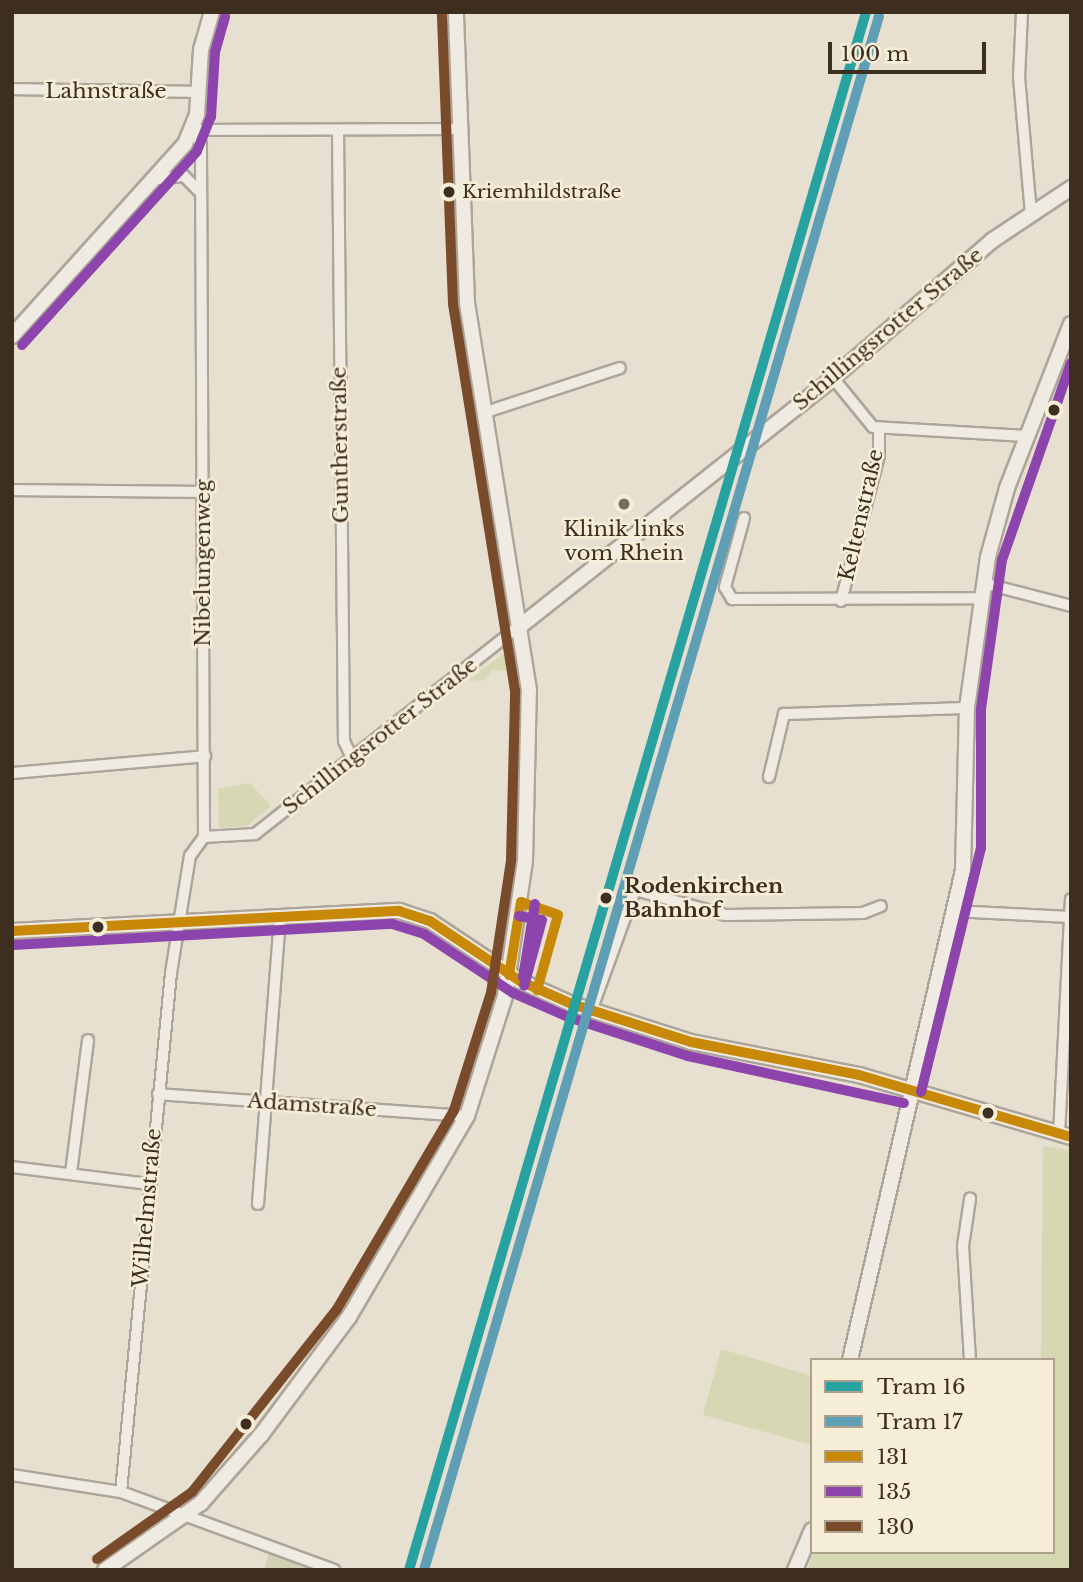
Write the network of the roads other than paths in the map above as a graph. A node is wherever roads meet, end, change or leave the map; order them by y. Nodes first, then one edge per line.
1 (212, 12) edge
2 (456, 12) edge
3 (1022, 12) edge
4 (12, 89) edge
5 (200, 92) junction
6 (458, 129) junction
7 (192, 130) junction
8 (338, 130) junction
9 (158, 179) junction
10 (1071, 188) edge
11 (201, 195) junction
12 (1031, 213) junction
13 (1071, 324) edge
14 (12, 336) edge
15 (620, 368) dead end
16 (833, 378) junction
17 (483, 413) junction
18 (879, 429) junction
19 (1026, 436) junction
20 (12, 490) edge
21 (202, 492) junction
22 (744, 518) dead end
23 (983, 583) junction
24 (980, 598) junction
25 (841, 601) junction
26 (1071, 606) edge
27 (523, 624) junction
28 (967, 708) junction
29 (205, 756) junction
30 (352, 758) junction
31 (12, 774) edge
32 (769, 777) dead end
33 (204, 836) junction
34 (1071, 899) edge
35 (881, 906) dead end
36 (953, 911) junction
37 (1070, 917) edge
38 (281, 919) junction
39 (179, 926) junction
40 (12, 931) edge
41 (509, 975) junction
42 (585, 1009) junction
43 (88, 1040) dead end
44 (907, 1089) junction
45 (158, 1094) junction
46 (268, 1102) junction
47 (467, 1116) junction
48 (1065, 1136) edge
49 (12, 1167) edge
50 (71, 1173) junction
51 (148, 1184) junction
52 (971, 1199) dead end
53 (258, 1203) dead end
54 (850, 1358) edge
55 (970, 1358) edge
56 (12, 1475) edge
57 (121, 1492) junction
58 (188, 1515) junction
59 (810, 1535) edge
60 (105, 1570) edge
61 (334, 1570) edge
62 (795, 1570) edge

1 - 5 street
2 - 6 street
3 - 12 street
4 - 5 street, Lahnstraße
5 - 7 street
6 - 8 street
6 - 17 street
7 - 8 street
7 - 9 street
7 - 11 street, Nibelungenweg
8 - 30 street, Guntherstraße
9 - 11 street
9 - 14 street
10 - 12 street, Schillingsrotter Straße
11 - 21 street, Nibelungenweg
12 - 16 street, Schillingsrotter Straße
13 - 19 street
15 - 17 street
16 - 18 street
16 - 27 street, Schillingsrotter Straße
17 - 27 street
18 - 19 street
18 - 25 street, Keltenstraße
19 - 23 street
20 - 21 street
21 - 29 street, Nibelungenweg
22 - 25 street, Keltenstraße
23 - 24 street
23 - 26 street
24 - 25 street, Keltenstraße
24 - 28 street
27 - 30 street, Schillingsrotter Straße
27 - 41 street
28 - 32 street
28 - 36 street
29 - 31 street
29 - 33 street, Nibelungenweg
30 - 33 street, Schillingsrotter Straße
33 - 39 street, Nibelungenweg
34 - 37 street
35 - 42 street
36 - 37 street
36 - 44 street
37 - 48 street
38 - 39 street
38 - 41 street
38 - 46 street
39 - 40 street
39 - 45 street, Wilhelmstraße
41 - 42 street
41 - 47 street
42 - 44 street
43 - 50 street
44 - 48 street
44 - 54 street
45 - 46 street, Adamstraße
45 - 51 street, Wilhelmstraße
46 - 47 street, Adamstraße
46 - 53 street
47 - 58 street
49 - 50 street
50 - 51 street
51 - 57 street, Wilhelmstraße
52 - 55 street
56 - 57 street
57 - 58 street
58 - 60 street
58 - 61 street
59 - 62 street

